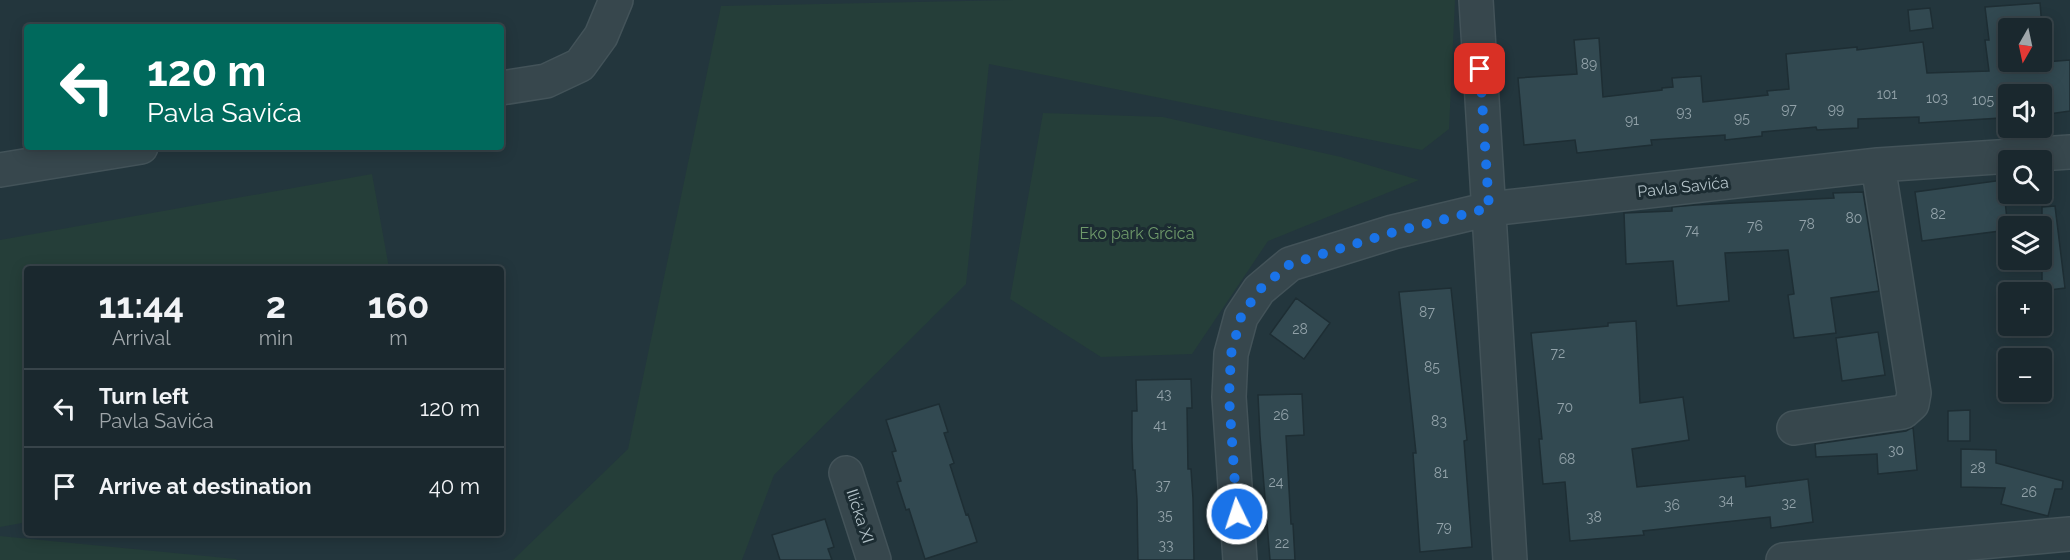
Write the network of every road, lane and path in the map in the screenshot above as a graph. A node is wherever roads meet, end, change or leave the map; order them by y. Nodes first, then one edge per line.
1 (616, 0) edge
2 (1476, 0) edge
3 (504, 88) edge
4 (123, 150) edge
5 (2070, 152) edge
6 (1878, 165) junction
7 (0, 170) edge
8 (1489, 208) junction
9 (1794, 428) dead end
10 (846, 472) dead end
11 (2070, 534) edge
12 (874, 560) edge
13 (1240, 560) edge
14 (1510, 560) edge
15 (1783, 560) edge

1 - 3 street
2 - 8 street
4 - 7 street
5 - 6 street, Pavla Savića
6 - 8 street, Pavla Savića
6 - 9 street
8 - 13 street, Pavla Savića
8 - 14 street
10 - 12 street, Ilićka XI
11 - 15 street

